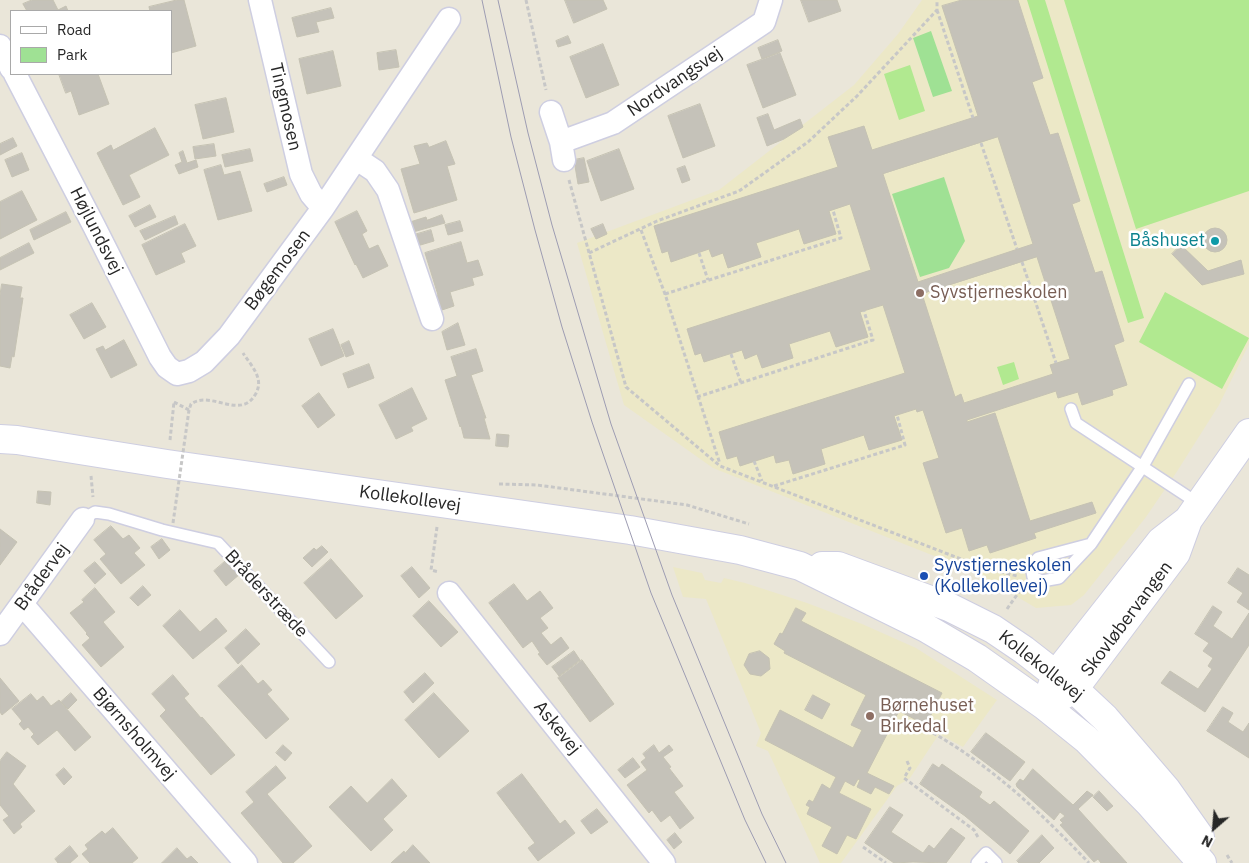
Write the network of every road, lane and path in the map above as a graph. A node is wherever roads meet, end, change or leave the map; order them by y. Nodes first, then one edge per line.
1 (260, 0) edge
2 (526, 0) edge
3 (771, 0) edge
4 (937, 0) edge
5 (937, 10) junction
6 (449, 19) dead end
7 (0, 46) edge
8 (10, 66) edge
9 (15, 75) edge
10 (551, 112) joint
11 (973, 118) dead end
12 (981, 143) dead end
13 (562, 151) junction
14 (357, 159) junction
15 (323, 208) junction
16 (833, 210) dead end
17 (641, 230) junction
18 (1017, 249) dead end
19 (590, 253) junction
20 (699, 253) dead end
21 (1022, 262) dead end
22 (708, 280) junction
23 (665, 294) junction
24 (864, 311) dead end
25 (432, 319) dead end
26 (229, 336) junction
27 (731, 354) dead end
28 (1056, 363) dead end
29 (189, 371) joint
30 (741, 383) junction
31 (1189, 384) dead end
32 (697, 397) junction
33 (1071, 409) dead end
34 (190, 410) junction
35 (896, 415) dead end
36 (1249, 433) edge
37 (171, 434) dead end
38 (6, 438) edge
39 (754, 461) dead end
40 (720, 466) junction
41 (1143, 466) junction
42 (90, 472) dead end
43 (762, 482) junction
44 (175, 484) dead end
45 (185, 486) dead end
46 (773, 486) junction
47 (89, 511) junction
48 (1193, 512) junction
49 (438, 522) dead end
50 (173, 523) dead end
51 (1091, 544) junction
52 (800, 566) junction
53 (431, 570) dead end
54 (1033, 577) junction
55 (1021, 589) dead end
56 (449, 593) dead end
57 (22, 604) junction
58 (1011, 604) dead end
59 (0, 634) edge
60 (329, 662) dead end
61 (1065, 682) junction
62 (1045, 706) junction
63 (933, 733) dead end
64 (907, 761) dead end
65 (863, 848) dead end
66 (986, 854) junction
67 (246, 863) edge
68 (664, 863) edge
69 (886, 863) edge
70 (977, 863) edge
71 (996, 863) edge
72 (1089, 863) edge
73 (1202, 863) edge
74 (1214, 863) edge

1 - 15 street, Tingmosen
2 - 10 path
3 - 13 street, Nordvangsvej
4 - 5 path
5 - 11 path
5 - 17 path
6 - 14 street, Bøgemosen
7 - 8 street
9 - 29 street, Højlundsvej
10 - 13 street
12 - 18 path
13 - 19 path
14 - 15 street, Bøgemosen
14 - 25 street
15 - 26 street, Bøgemosen
16 - 22 path
17 - 19 path
17 - 23 path
19 - 40 path
20 - 22 path
21 - 28 path
22 - 23 path
23 - 32 path
24 - 30 path
26 - 29 street, Bøgemosen
26 - 34 path
27 - 30 path
30 - 32 path
31 - 41 lane
32 - 40 path
33 - 41 lane
34 - 37 path
34 - 50 path, bridge
35 - 46 path
36 - 48 street, Skovløbervangen
38 - 52 street, Kollekollevej
39 - 43 path
40 - 43 path
41 - 48 lane
41 - 51 lane
42 - 47 path
43 - 46 path
44 - 45 path
46 - 54 path
47 - 57 street, Brådervej
47 - 60 lane, Bråderstræde
48 - 61 street, Skovløbervangen
49 - 53 path
51 - 54 lane
51 - 54 lane
52 - 61 street, Kollekollevej
52 - 62 street, Kollekollevej
55 - 58 path
56 - 68 street, Askevej
57 - 59 street, Brådervej
57 - 67 street, Bjørnsholmvej
61 - 62 street, Skovløbervangen
61 - 74 street, Kollekollevej
62 - 73 street, Kollekollevej
63 - 72 path
64 - 66 path
65 - 69 path
66 - 70 lane
66 - 71 lane

